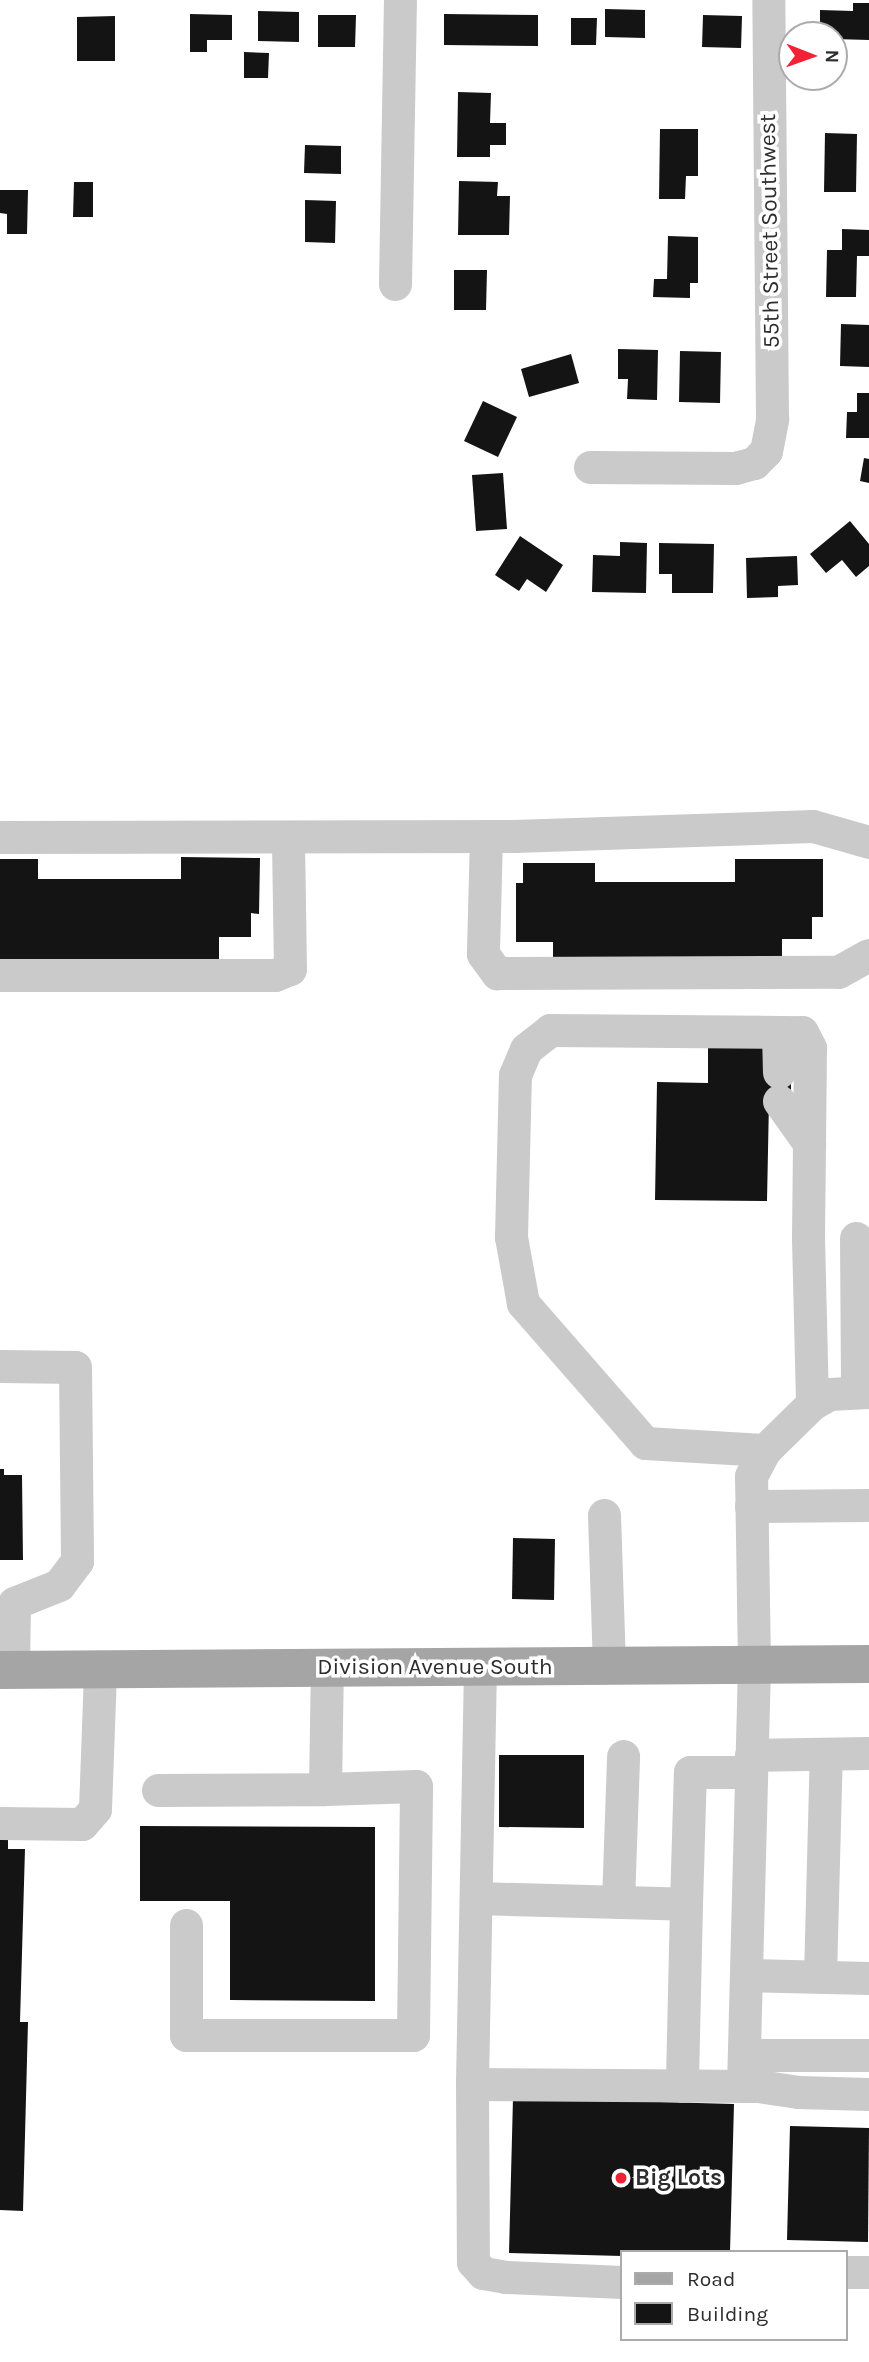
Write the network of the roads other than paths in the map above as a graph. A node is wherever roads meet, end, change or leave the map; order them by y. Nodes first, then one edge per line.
1 (400, 0) edge
2 (768, 0) edge
3 (395, 284) dead end
4 (590, 467) dead end
5 (288, 836) junction
6 (485, 836) junction
7 (0, 837) edge
8 (869, 842) edge
9 (869, 956) edge
10 (0, 975) edge
11 (778, 1032) junction
12 (809, 1143) junction
13 (808, 1238) junction
14 (862, 1238) edge
15 (0, 1366) edge
16 (863, 1392) edge
17 (812, 1404) junction
18 (765, 1450) junction
19 (869, 1505) edge
20 (751, 1506) junction
21 (604, 1515) dead end
22 (7, 1602) edge
23 (754, 1664) junction
24 (869, 1664) edge
25 (480, 1666) junction
26 (609, 1666) junction
27 (327, 1668) junction
28 (6, 1670) edge
29 (100, 1670) junction
30 (869, 1753) edge
31 (826, 1754) junction
32 (623, 1756) dead end
33 (751, 1764) junction
34 (326, 1789) junction
35 (159, 1790) dead end
36 (0, 1823) edge
37 (475, 1898) junction
38 (618, 1902) junction
39 (686, 1904) junction
40 (186, 1925) dead end
41 (746, 1975) junction
42 (820, 1976) junction
43 (869, 1978) edge
44 (869, 2055) edge
45 (743, 2071) junction
46 (472, 2084) junction
47 (682, 2086) junction
48 (869, 2094) edge
49 (848, 2272) edge
50 (869, 2272) edge
51 (620, 2282) edge

1 - 3 street
2 - 4 street, 55th Street Southwest
5 - 6 street
5 - 7 street
5 - 10 street
6 - 8 street
6 - 9 street
11 - 12 street
11 - 12 street
11 - 18 street
12 - 13 street
13 - 14 street
13 - 17 street
14 - 16 street
15 - 22 street
16 - 17 street
17 - 18 street
18 - 20 street
19 - 20 street
20 - 23 street
21 - 26 street
22 - 28 street
23 - 24 main road, Division Avenue South
23 - 26 main road, Division Avenue South
23 - 33 street
25 - 26 main road, Division Avenue South
25 - 27 main road, Division Avenue South
25 - 37 street
27 - 29 main road, Division Avenue South
27 - 34 street
28 - 29 main road, Division Avenue South
29 - 36 street
30 - 31 street
31 - 33 street
31 - 42 street
32 - 38 street
33 - 39 street
33 - 41 street
34 - 35 street
34 - 40 street
37 - 38 street
37 - 46 street
38 - 39 street
39 - 47 street
41 - 42 street
41 - 45 street
42 - 43 street
44 - 45 street
45 - 47 street
45 - 48 street
46 - 47 street
46 - 51 street
49 - 50 street

